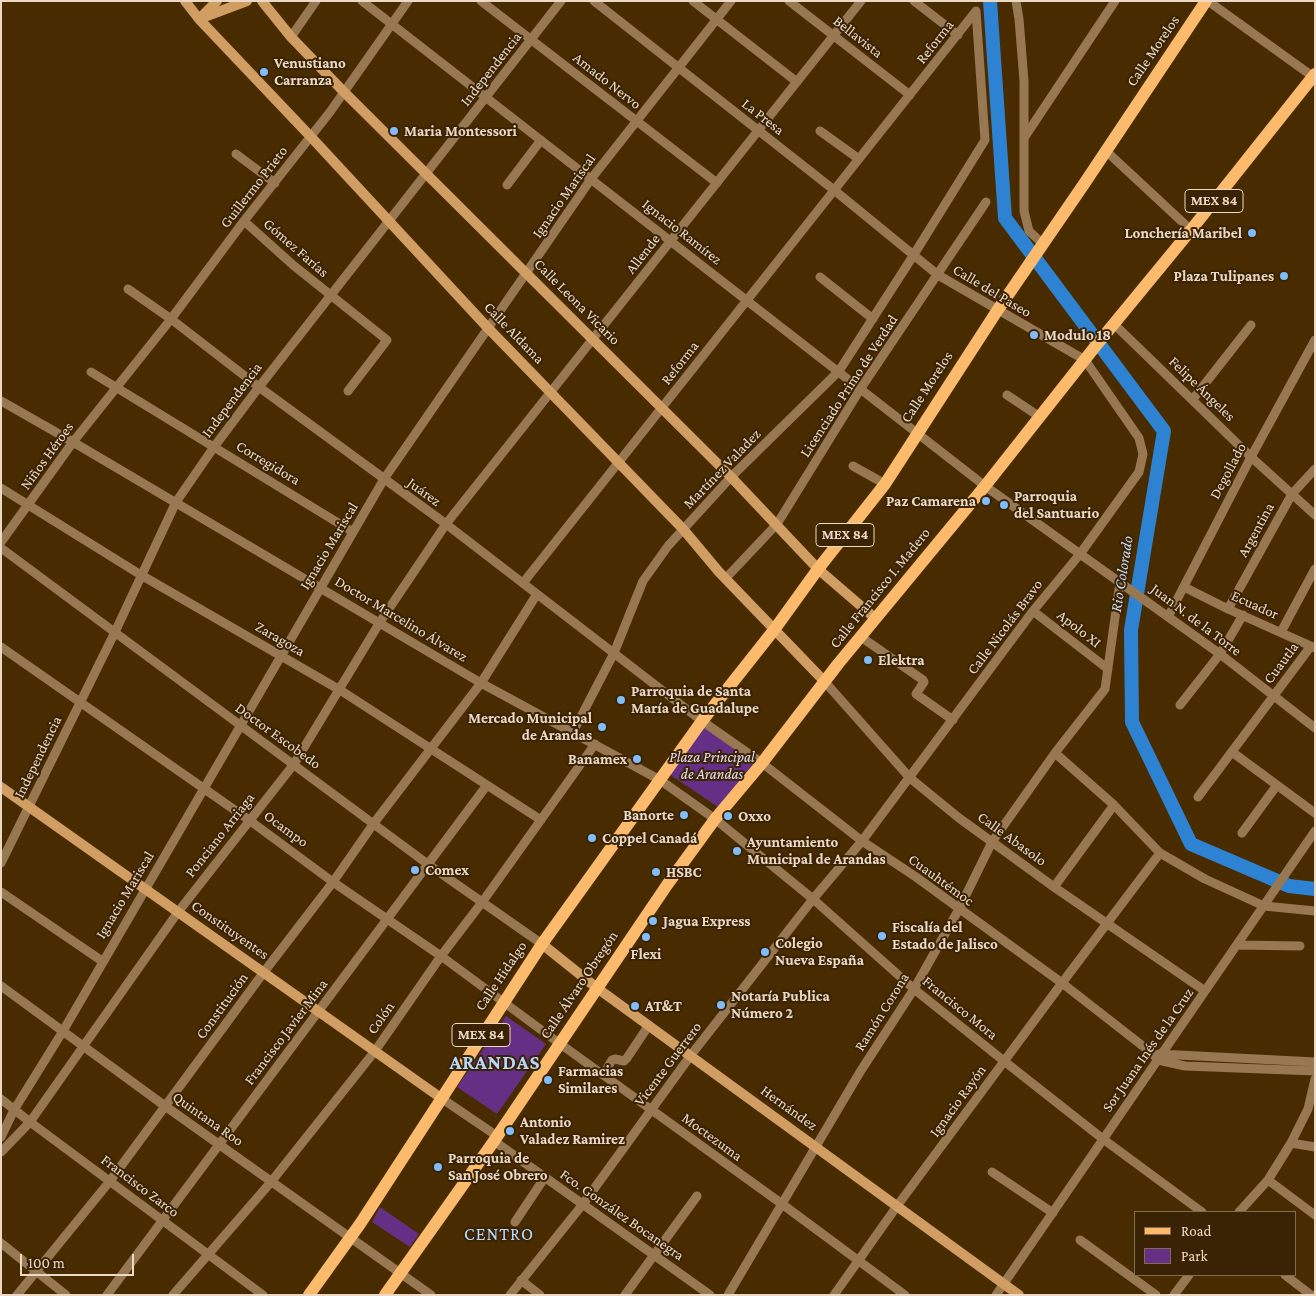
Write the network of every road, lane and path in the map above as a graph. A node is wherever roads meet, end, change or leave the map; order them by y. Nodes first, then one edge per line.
1 (185, 1) edge
2 (217, 1) edge
3 (247, 1) edge
4 (262, 1) edge
5 (316, 1) edge
6 (362, 1) edge
7 (408, 1) edge
8 (481, 1) edge
9 (561, 1) edge
10 (594, 1) edge
11 (693, 1) edge
12 (731, 1) edge
13 (790, 1) edge
14 (861, 1) edge
15 (914, 1) edge
16 (1016, 1) edge
17 (1114, 1) edge
18 (1207, 1) edge
19 (199, 19) junction
20 (716, 20) junction
21 (392, 25) junction
22 (958, 35) junction
23 (834, 36) junction
24 (291, 37) junction
25 (531, 40) junction
26 (678, 68) junction
27 (1314, 76) edge
28 (797, 82) junction
29 (344, 92) junction
30 (910, 95) junction
31 (486, 97) junction
32 (637, 121) junction
33 (758, 131) junction
34 (820, 131) dead end
35 (311, 137) junction
36 (1024, 138) junction
37 (541, 140) junction
38 (985, 140) joint
39 (1106, 150) junction
40 (236, 154) dead end
41 (859, 159) junction
42 (426, 174) junction
43 (591, 179) junction
44 (275, 183) junction
45 (717, 183) junction
46 (507, 185) dead end
47 (834, 190) junction
48 (986, 202) dead end
49 (244, 221) junction
50 (388, 221) junction
51 (1191, 230) junction
52 (671, 241) junction
53 (1040, 248) junction
54 (913, 256) junction
55 (526, 273) junction
56 (938, 275) junction
57 (820, 277) dead end
58 (128, 289) dead end
59 (331, 296) junction
60 (747, 300) junction
61 (997, 311) junction
62 (171, 319) junction
63 (873, 319) junction
64 (1251, 325) dead end
65 (1112, 326) junction
66 (488, 328) junction
67 (593, 339) junction
68 (1314, 343) edge
69 (1085, 360) junction
70 (839, 371) junction
71 (91, 372) dead end
72 (117, 387) junction
73 (258, 387) junction
74 (862, 388) junction
75 (348, 391) dead end
76 (550, 393) junction
77 (1006, 395) dead end
78 (1193, 399) junction
79 (1, 401) edge
80 (662, 408) junction
81 (1040, 417) junction
82 (917, 431) junction
83 (73, 442) junction
84 (214, 447) junction
85 (1251, 457) junction
86 (619, 462) junction
87 (853, 466) dead end
88 (1315, 469) edge
89 (732, 477) junction
90 (384, 479) junction
91 (885, 484) junction
92 (985, 486) junction
93 (1, 488) edge
94 (1292, 494) junction
95 (176, 502) junction
96 (28, 505) junction
97 (1315, 515) edge
98 (446, 524) junction
99 (777, 524) junction
100 (683, 529) junction
101 (353, 532) junction
102 (1, 542) edge
103 (1, 548) edge
104 (1080, 554) junction
105 (818, 569) junction
106 (1315, 569) edge
107 (141, 575) junction
108 (726, 578) junction
109 (523, 584) junction
110 (1124, 584) junction
111 (320, 587) junction
112 (1184, 587) junction
113 (537, 594) junction
114 (1228, 609) junction
115 (1033, 611) junction
116 (1243, 616) junction
117 (1168, 617) junction
118 (876, 618) junction
119 (380, 622) junction
120 (774, 630) junction
121 (114, 632) junction
122 (1281, 632) junction
123 (861, 637) junction
124 (1, 647) edge
125 (1313, 647) edge
126 (614, 653) junction
127 (1220, 654) junction
128 (280, 655) junction
129 (1108, 669) junction
130 (481, 682) junction
131 (825, 682) junction
132 (340, 690) junction
133 (1273, 696) junction
134 (80, 703) junction
135 (1180, 705) dead end
136 (953, 720) junction
137 (702, 721) junction
138 (239, 726) junction
139 (1315, 728) edge
140 (573, 732) junction
141 (595, 744) junction
142 (431, 748) junction
143 (1232, 752) junction
144 (1055, 753) junction
145 (762, 763) junction
146 (294, 764) junction
147 (910, 778) junction
148 (660, 780) junction
149 (487, 785) junction
150 (1276, 785) junction
151 (1, 787) edge
152 (203, 788) junction
153 (1198, 797) dead end
154 (1114, 805) junction
155 (30, 807) junction
156 (1315, 813) edge
157 (715, 819) junction
158 (250, 820) junction
159 (541, 820) junction
160 (374, 823) junction
161 (1315, 831) edge
162 (1242, 833) dead end
163 (862, 841) junction
164 (992, 842) junction
165 (1160, 853) junction
166 (1, 863) edge
167 (428, 865) junction
168 (333, 882) junction
169 (1054, 887) junction
170 (145, 889) junction
171 (1, 892) edge
172 (813, 899) junction
173 (483, 901) junction
174 (1265, 904) junction
175 (958, 909) junction
176 (1315, 911) edge
177 (178, 912) junction
178 (388, 919) junction
179 (1108, 924) junction
180 (542, 944) junction
181 (1238, 945) junction
182 (1300, 946) dead end
183 (441, 956) junction
184 (102, 960) junction
185 (264, 972) junction
186 (1062, 983) junction
187 (1, 986) edge
188 (596, 988) junction
189 (914, 989) junction
190 (1205, 991) junction
191 (504, 1001) junction
192 (319, 1012) junction
193 (649, 1025) junction
194 (62, 1031) junction
195 (559, 1043) junction
196 (83, 1046) junction
197 (375, 1051) junction
198 (691, 1055) junction
199 (1158, 1056) junction
200 (1004, 1061) junction
201 (1315, 1062) edge
202 (1315, 1071) edge
203 (604, 1075) junction
204 (1315, 1079) edge
205 (441, 1098) junction
206 (1, 1099) edge
207 (165, 1106) junction
208 (650, 1109) junction
209 (14, 1110) junction
210 (30, 1122) junction
211 (1, 1137) edge
212 (495, 1138) junction
213 (1103, 1139) junction
214 (220, 1143) junction
215 (1291, 1143) junction
216 (816, 1146) junction
217 (1315, 1147) edge
218 (1, 1152) edge
219 (992, 1172) dead end
220 (545, 1177) junction
221 (1268, 1180) junction
222 (110, 1181) junction
223 (271, 1182) junction
224 (697, 1196) dead end
225 (583, 1204) junction
226 (782, 1204) junction
227 (898, 1206) junction
228 (1201, 1211) edge
229 (1241, 1211) edge
230 (1053, 1213) junction
231 (1315, 1215) edge
232 (162, 1220) junction
233 (515, 1222) dead end
234 (350, 1237) junction
235 (1080, 1240) dead end
236 (1, 1243) edge
237 (208, 1253) junction
238 (654, 1255) junction
239 (858, 1261) junction
240 (37, 1271) junction
241 (399, 1273) junction
242 (1188, 1276) edge
243 (1286, 1276) edge
244 (521, 1280) junction
245 (1004, 1284) junction
246 (17, 1295) edge
247 (66, 1295) edge
248 (107, 1295) edge
249 (173, 1295) edge
250 (263, 1295) edge
251 (309, 1295) edge
252 (385, 1295) edge
253 (431, 1295) edge
254 (510, 1295) edge
255 (540, 1295) edge
256 (624, 1295) edge
257 (710, 1295) edge
258 (728, 1295) edge
259 (834, 1295) edge
260 (905, 1295) edge
261 (996, 1295) edge
262 (1019, 1295) edge
263 (1156, 1295) edge
264 (1174, 1295) edge
265 (1311, 1295) edge

1 - 19 main road, Calle Aldama
2 - 19 main road
3 - 19 main road
4 - 24 main road, Calle Leona Vicario
5 - 24 street
6 - 21 street, Ignacio Ramírez
7 - 21 street, Guillermo Prieto
8 - 25 street, Amado Nervo
9 - 25 street, Independencia
10 - 26 street, La Presa
11 - 20 street
12 - 20 street, Ignacio Mariscal
13 - 23 street, Bellavista
14 - 23 street, Allende
15 - 22 street
16 - 36 street
17 - 36 street
18 - 27 street
18 - 39 main road, Calle Morelos / MEX 84
19 - 35 main road, Calle Aldama
20 - 26 street, Ignacio Mariscal
20 - 28 street
21 - 29 street, Guillermo Prieto
21 - 31 street, Ignacio Ramírez
22 - 30 street, Reforma
22 - 38 street, Reforma
23 - 28 street, Allende
23 - 30 street, Bellavista
24 - 29 main road, Calle Leona Vicario
25 - 31 street, Independencia
25 - 32 street, Amado Nervo
26 - 32 street, Ignacio Mariscal
26 - 33 street, La Presa
27 - 51 main road, Calle Francisco I. Madero / MEX 84
28 - 33 street, Allende
29 - 35 street, Guillermo Prieto
29 - 42 main road, Calle Leona Vicario
30 - 41 street, Reforma
31 - 37 street, Ignacio Ramírez
31 - 42 street, Independencia
32 - 43 street, Ignacio Mariscal
32 - 45 street, Amado Nervo
33 - 45 street, Allende
33 - 47 street, La Presa
34 - 41 street
35 - 44 street, Guillermo Prieto
35 - 50 main road, Calle Aldama
36 - 53 street
37 - 43 street, Ignacio Ramírez
37 - 46 street
38 - 54 street, Martínez Valadez
39 - 51 street
39 - 53 main road, Calle Morelos / MEX 84
40 - 44 street
41 - 47 street, Reforma
42 - 50 street, Independencia
42 - 55 main road, Calle Leona Vicario
43 - 52 street, Ignacio Ramírez
43 - 55 street, Ignacio Mariscal
44 - 49 street, Guillermo Prieto
45 - 52 street, Allende
47 - 54 street, La Presa
47 - 60 street, Reforma
48 - 56 street, Licenciado Primo de Verdad
49 - 59 street, Gómez Farías
49 - 62 street, Guillermo Prieto
50 - 59 street, Independencia
50 - 66 main road, Calle Aldama
51 - 65 main road, Calle Francisco I. Madero / MEX 84
52 - 60 street, Ignacio Ramírez
52 - 67 street, Allende
53 - 61 main road, Calle Morelos / MEX 84
54 - 56 street, Calle del Paseo
54 - 63 street, Martínez Valadez
55 - 66 street, Ignacio Mariscal
55 - 67 main road, Calle Leona Vicario
56 - 61 street, Calle del Paseo
56 - 74 street, Licenciado Primo de Verdad
57 - 63 street
58 - 62 street, Juárez
59 - 73 street, Independencia
59 - 75 street, Gómez Farías
60 - 70 street, Ignacio Ramírez
60 - 80 street, Reforma
61 - 69 street, Calle del Paseo
61 - 82 main road, Calle Morelos / MEX 84
62 - 72 street, Guillermo Prieto
62 - 73 street, Juárez
63 - 70 street, Martínez Valadez
64 - 78 street
65 - 69 main road, Calle Francisco I. Madero / MEX 84
65 - 78 street, Felipe Ángeles
66 - 76 main road, Calle Aldama
66 - 90 street, Ignacio Mariscal
67 - 76 street, Allende
67 - 80 main road, Calle Leona Vicario
68 - 85 street, Degollado
69 - 81 main road, Calle Francisco I. Madero / MEX 84
69 - 104 street, Calle Nicolás Bravo
70 - 74 street, Ignacio Ramírez
70 - 89 street, Martínez Valadez
71 - 72 street, Corregidora
72 - 83 street, Niños Héroes
72 - 84 street, Corregidora
73 - 84 street, Independencia
73 - 90 street, Juárez
74 - 82 street, Ignacio Ramírez
74 - 99 street, Licenciado Primo de Verdad
76 - 86 main road, Calle Aldama
76 - 98 street, Allende
77 - 81 street
78 - 85 street, Felipe Ángeles
79 - 83 street, Doctor Marcelino Álvarez
80 - 86 street, Reforma
80 - 89 main road, Calle Leona Vicario
81 - 92 main road, Calle Francisco I. Madero / MEX 84
82 - 91 main road, Calle Morelos / MEX 84
82 - 92 street, Ignacio Ramírez
83 - 95 street, Doctor Marcelino Álvarez
83 - 96 street, Niños Héroes
84 - 95 street, Independencia
84 - 101 street, Corregidora
85 - 94 street, Felipe Ángeles
85 - 112 street, Degollado
86 - 100 main road, Calle Aldama
86 - 109 street, Reforma
87 - 91 street
88 - 94 street, Argentina
89 - 99 main road, Calle Leona Vicario
89 - 100 street, Martínez Valadez
90 - 98 street, Juárez
90 - 101 street, Ignacio Mariscal
91 - 105 main road, Calle Morelos / MEX 84
92 - 104 street, Juan N. de la Torre
92 - 118 main road, Calle Francisco I. Madero / MEX 84
93 - 96 street, Zaragoza
94 - 97 street, Felipe Ángeles
94 - 114 street, Argentina
95 - 107 street, Independencia
95 - 111 street, Doctor Marcelino Álvarez
96 - 102 street, Niños Héroes
96 - 107 street, Zaragoza
98 - 109 street, Juárez
98 - 119 street, Ponciano Arriaga
99 - 105 main road, Calle Leona Vicario
99 - 108 street, Licenciado Primo de Verdad
100 - 108 main road, Calle Aldama
100 - 126 street, Martínez Valadez
101 - 111 street, Ignacio Mariscal
103 - 121 street, Doctor Escobedo
104 - 110 street, Juan N. de la Torre
104 - 115 street, Calle Nicolás Bravo
105 - 118 main road, Calle Leona Vicario
105 - 120 main road, Calle Morelos / MEX 84
106 - 122 street
107 - 121 street, Independencia
107 - 128 street, Zaragoza
108 - 120 main road, Calle Aldama
109 - 113 street, Juárez
110 - 117 street, Juan N. de la Torre
110 - 129 street, Ramón Corona
111 - 119 street, Doctor Marcelino Álvarez
111 - 128 street, Ignacio Mariscal
112 - 114 street, Ecuador
112 - 117 street, Degollado
113 - 126 street, Juárez
113 - 130 street, Constitución
114 - 116 street, Ecuador
115 - 129 street, Apolo XI
115 - 136 street, Calle Nicolás Bravo
116 - 122 street, Ecuador
116 - 127 street
117 - 127 street, Juan N. de la Torre
118 - 123 main road, Calle Francisco I. Madero / MEX 84
119 - 130 street, Doctor Marcelino Álvarez
119 - 132 street, Ponciano Arriaga
120 - 131 main road, Calle Aldama
120 - 137 main road, Calle Morelos / MEX 84
121 - 134 street, Independencia
121 - 138 street, Doctor Escobedo
122 - 125 street, Ecuador
123 - 131 main road, Calle Francisco I. Madero / MEX 84
123 - 136 street
124 - 134 street, Ocampo
125 - 133 street, Cuautla
126 - 137 street, Juárez
126 - 140 street, Martínez Valadez
127 - 133 street, Juan N. de la Torre
127 - 135 street
128 - 132 street, Zaragoza
128 - 138 street, Ignacio Mariscal
129 - 144 street, Ramón Corona
130 - 140 street, Doctor Marcelino Álvarez
130 - 142 street, Constitución
131 - 145 main road, Calle Francisco I. Madero / MEX 84
131 - 147 street, Calle Abasolo
132 - 142 street, Zaragoza
132 - 146 street, Ponciano Arriaga
133 - 139 street, Juan N. de la Torre
133 - 143 street, Cuautla
134 - 152 street, Ocampo
134 - 155 street, Independencia
136 - 147 street, Calle Nicolás Bravo
137 - 145 street, Juárez
137 - 148 main road, Calle Morelos / MEX 84
138 - 146 street, Doctor Escobedo
138 - 152 street, Ignacio Mariscal
140 - 141 street, Doctor Marcelino Álvarez
141 - 148 street, Doctor Marcelino Álvarez
141 - 159 street, Colón
142 - 149 street, Zaragoza
142 - 160 street, Constitución
143 - 150 street
143 - 153 street, Cuautla
144 - 154 street
144 - 164 street, Ramón Corona
145 - 157 main road, Calle Francisco I. Madero / MEX 84
145 - 163 street, Cuauhtémoc
146 - 158 street, Ponciano Arriaga
146 - 160 street, Doctor Escobedo
147 - 163 street, Calle Nicolás Bravo
147 - 164 street, Calle Abasolo
148 - 157 street, Francisco Mora
148 - 180 main road, Calle Hidalgo / MEX 84
149 - 159 street, Zaragoza
149 - 167 street, Francisco Javier Mina
150 - 156 street
150 - 162 street
151 - 155 main road, Constituyentes
152 - 158 street, Ocampo
152 - 170 street, Ignacio Mariscal
154 - 165 street
154 - 169 street
155 - 166 street, Independencia
155 - 170 main road, Constituyentes
157 - 172 street, Francisco Mora
157 - 188 main road, Calle Álvaro Obregón / MEX 84
158 - 168 street, Ocampo
158 - 177 street, Ponciano Arriaga
159 - 173 street, Colón
160 - 167 street, Doctor Escobedo
160 - 168 street, Constitución
161 - 174 street, Sor Juana Inés de la Cruz
163 - 172 street, Calle Nicolás Bravo
163 - 175 street, Cuauhtémoc
164 - 169 street, Calle Abasolo
164 - 175 street, Ramón Corona
165 - 174 street
165 - 179 street, Ignacio Rayón
167 - 173 street, Doctor Escobedo
167 - 178 street, Francisco Javier Mina
168 - 178 street, Ocampo
168 - 185 street, Constitución
169 - 179 street, Calle Abasolo
170 - 177 main road, Constituyentes
170 - 184 street, Ignacio Mariscal
171 - 184 street
172 - 189 street, Francisco Mora
172 - 198 street, Vicente Guerrero
173 - 180 street, Doctor Escobedo
173 - 183 street, Colón
174 - 176 street
174 - 181 street, Sor Juana Inés de la Cruz
175 - 186 street, Cuauhtémoc
175 - 189 street, Ramón Corona
177 - 185 main road, Constituyentes
177 - 196 street, Ponciano Arriaga
178 - 183 street, Ocampo
178 - 192 street, Francisco Javier Mina
179 - 186 street, Ignacio Rayón
179 - 190 street, Calle Abasolo
180 - 188 main road, Hernández
180 - 191 main road, Calle Hidalgo / MEX 84
181 - 182 street
181 - 190 street, Sor Juana Inés de la Cruz
183 - 191 street, Ocampo
183 - 197 street, Colón
184 - 194 street, Ignacio Mariscal
185 - 192 main road, Constituyentes
185 - 207 street, Constitución
186 - 199 street, Cuauhtémoc
186 - 200 street, Ignacio Rayón
187 - 194 street, Quintana Roo
188 - 193 main road, Hernández
188 - 195 main road, Calle Álvaro Obregón / MEX 84
189 - 200 street, Francisco Mora
189 - 216 street, Ramón Corona
190 - 199 street, Sor Juana Inés de la Cruz
191 - 195 street, Moctezuma
191 - 205 main road, Calle Hidalgo / MEX 84
192 - 197 main road, Constituyentes
192 - 214 street, Francisco Javier Mina
193 - 198 main road, Hernández
193 - 203 street
194 - 196 street, Quintana Roo
194 - 209 street, Ignacio Mariscal
195 - 203 street, Moctezuma
195 - 212 main road, Calle Álvaro Obregón / MEX 84
196 - 207 street, Quintana Roo
196 - 210 street, Ponciano Arriaga
197 - 205 main road, Constituyentes
197 - 223 street, Colón
198 - 208 street, Vicente Guerrero
198 - 216 main road, Hernández
199 - 201 street
199 - 202 street, Cuauhtémoc
199 - 213 street, Sor Juana Inés de la Cruz
200 - 213 street, Francisco Mora
200 - 227 street, Ignacio Rayón
203 - 208 street, Moctezuma
204 - 215 street
205 - 212 street, Fco. González Bocanegra
205 - 234 main road, Calle Hidalgo / MEX 84
206 - 209 street, Francisco Zarco
207 - 214 street, Quintana Roo
207 - 222 street, Constitución
208 - 225 street, Vicente Guerrero
208 - 226 street, Moctezuma
209 - 210 street, Francisco Zarco
209 - 211 street, Ignacio Mariscal
210 - 218 street, Ponciano Arriaga
210 - 222 street, Francisco Zarco
212 - 220 street, Fco. González Bocanegra
212 - 241 main road, Calle Álvaro Obregón / MEX 84
213 - 228 street, Francisco Mora
213 - 230 street, Sor Juana Inés de la Cruz
214 - 223 street, Quintana Roo
214 - 232 street, Francisco Javier Mina
215 - 217 street
215 - 221 street
216 - 226 street, Ramón Corona
216 - 227 main road, Hernández
219 - 230 street
220 - 225 street, Fco. González Bocanegra
220 - 233 street
221 - 229 street
221 - 231 street
222 - 232 street, Francisco Zarco
222 - 240 street, Constitución
223 - 234 street, Quintana Roo
223 - 237 street, Colón
224 - 238 street
225 - 238 street, Fco. González Bocanegra
225 - 244 street, Vicente Guerrero
226 - 239 street, Moctezuma
226 - 258 street, Ramón Corona
227 - 239 street, Ignacio Rayón
227 - 245 main road, Hernández
230 - 245 street, Sor Juana Inés de la Cruz
232 - 237 street, Francisco Zarco
232 - 248 street, Francisco Javier Mina
234 - 241 street, Quintana Roo
234 - 251 main road, Calle Hidalgo / MEX 84
235 - 263 street
236 - 240 street
237 - 249 street, Colón
237 - 250 street, Francisco Zarco
238 - 256 street
238 - 257 street, Fco. González Bocanegra
239 - 259 street, Ignacio Rayón
239 - 260 street, Moctezuma
240 - 246 street, Constitución
240 - 247 street
241 - 252 main road, Calle Álvaro Obregón / MEX 84
241 - 253 street, Quintana Roo
242 - 264 street
243 - 265 street
244 - 254 street, Vicente Guerrero
244 - 255 street
245 - 261 street, Sor Juana Inés de la Cruz
245 - 262 main road, Hernández

